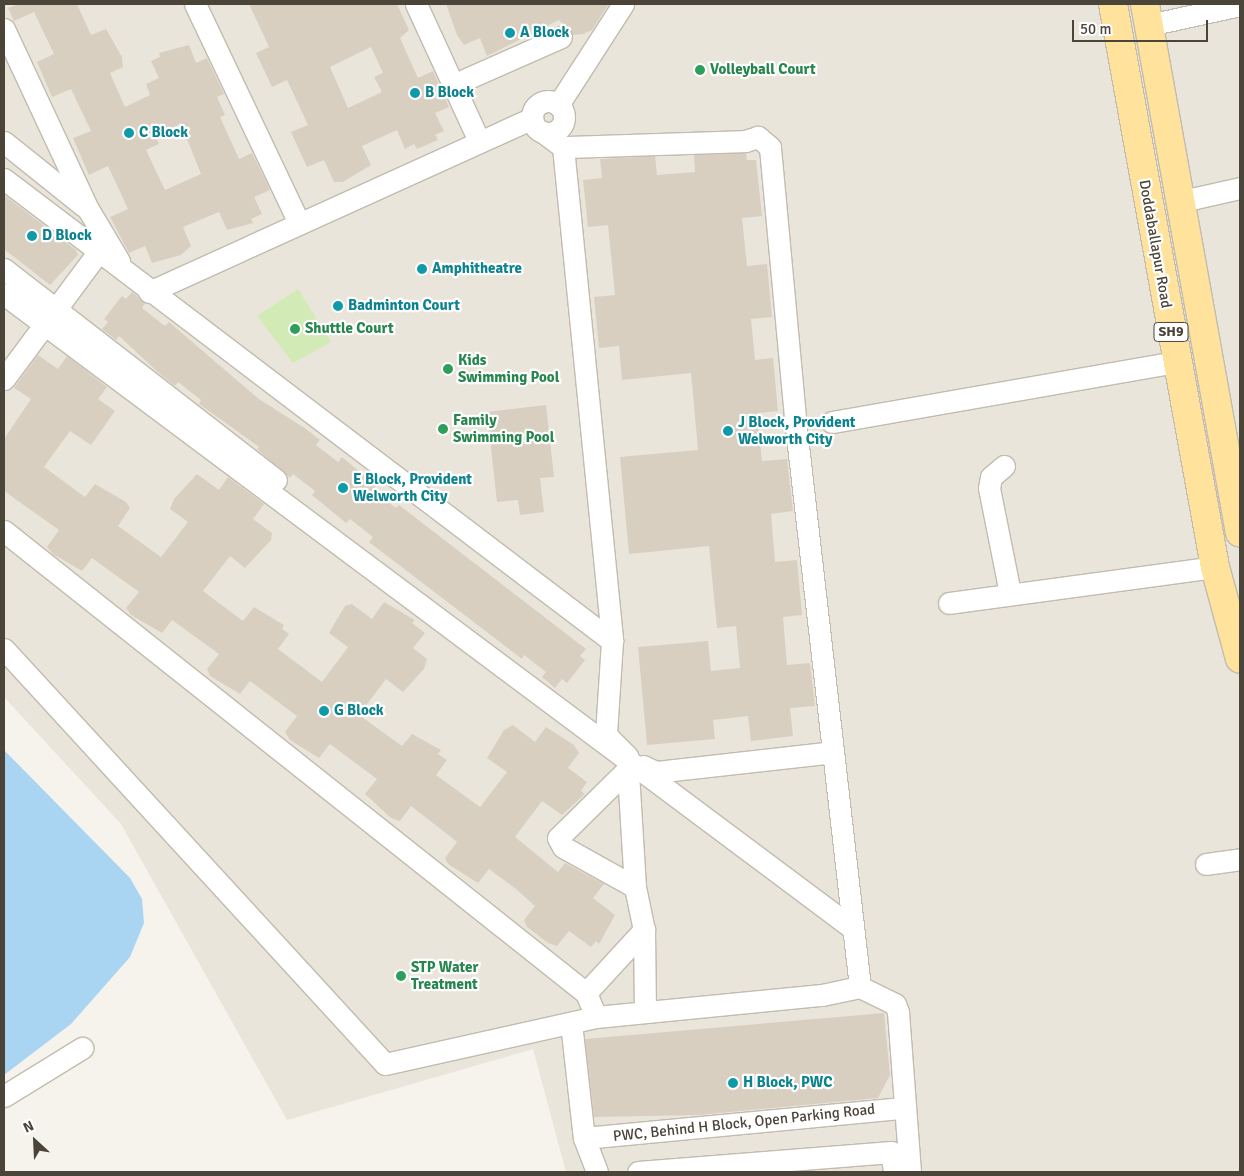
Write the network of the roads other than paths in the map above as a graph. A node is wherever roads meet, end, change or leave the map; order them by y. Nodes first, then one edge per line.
1 (195, 4) edge
2 (210, 4) edge
3 (416, 4) edge
4 (428, 4) edge
5 (623, 4) edge
6 (1113, 4) edge
7 (1240, 5) edge
8 (1147, 14) edge
9 (4, 29) edge
10 (561, 37) dead end
11 (464, 80) junction
12 (538, 125) junction
13 (483, 137) junction
14 (4, 142) edge
15 (563, 147) junction
16 (4, 179) edge
17 (1240, 188) edge
18 (1178, 202) junction
19 (88, 209) junction
20 (304, 220) junction
21 (99, 250) junction
22 (4, 270) edge
23 (126, 274) junction
24 (149, 292) junction
25 (4, 294) edge
26 (49, 317) junction
27 (1176, 362) junction
28 (4, 379) edge
29 (832, 422) dead end
30 (1004, 466) dead end
31 (1235, 472) edge
32 (4, 531) edge
33 (1240, 533) edge
34 (1215, 566) junction
35 (1010, 593) junction
36 (949, 603) dead end
37 (612, 641) junction
38 (4, 649) edge
39 (1240, 659) edge
40 (606, 735) junction
41 (833, 752) junction
42 (629, 762) junction
43 (1240, 859) edge
44 (1206, 864) dead end
45 (635, 887) junction
46 (851, 927) junction
47 (644, 930) junction
48 (860, 987) junction
49 (586, 993) junction
50 (645, 1012) junction
51 (596, 1016) junction
52 (571, 1023) junction
53 (82, 1048) dead end
54 (4, 1096) edge
55 (903, 1108) junction
56 (584, 1138) junction
57 (597, 1172) edge
58 (638, 1172) edge
59 (894, 1172) edge
60 (910, 1172) edge

1 - 20 street
2 - 20 street
3 - 13 street
4 - 11 street
5 - 12 street
6 - 27 main road, Doddaballapur Road / SH9
7 - 8 street
8 - 18 main road, Doddaballapur Road / SH9
9 - 19 street
10 - 11 street
11 - 13 street
12 - 13 street
12 - 15 street
13 - 20 street
14 - 19 street
15 - 37 street
15 - 41 street
16 - 21 street
17 - 18 street
18 - 31 main road, Doddaballapur Road / SH9
19 - 23 street
20 - 24 street
21 - 23 street
21 - 26 street
22 - 26 street
23 - 24 street
24 - 37 street
25 - 26 street
26 - 28 street
26 - 40 street
26 - 42 street
27 - 29 street
27 - 34 main road, Doddaballapur Road / SH9
30 - 35 street
31 - 33 main road, Doddaballapur Road / SH9
32 - 49 street
34 - 35 street
34 - 39 main road, Doddaballapur Road / SH9
35 - 36 street
37 - 40 street
38 - 52 street
40 - 42 street
41 - 42 street
41 - 46 street
42 - 45 street
42 - 45 street
42 - 46 street
43 - 44 street
45 - 47 street
46 - 48 street
47 - 49 street
47 - 50 street
48 - 50 street
48 - 55 street
49 - 51 street
50 - 51 street
51 - 52 street
52 - 56 street
53 - 54 street
55 - 56 street, PWC, Behind H Block, Open Parking Road
55 - 60 street
56 - 57 street
58 - 59 street

